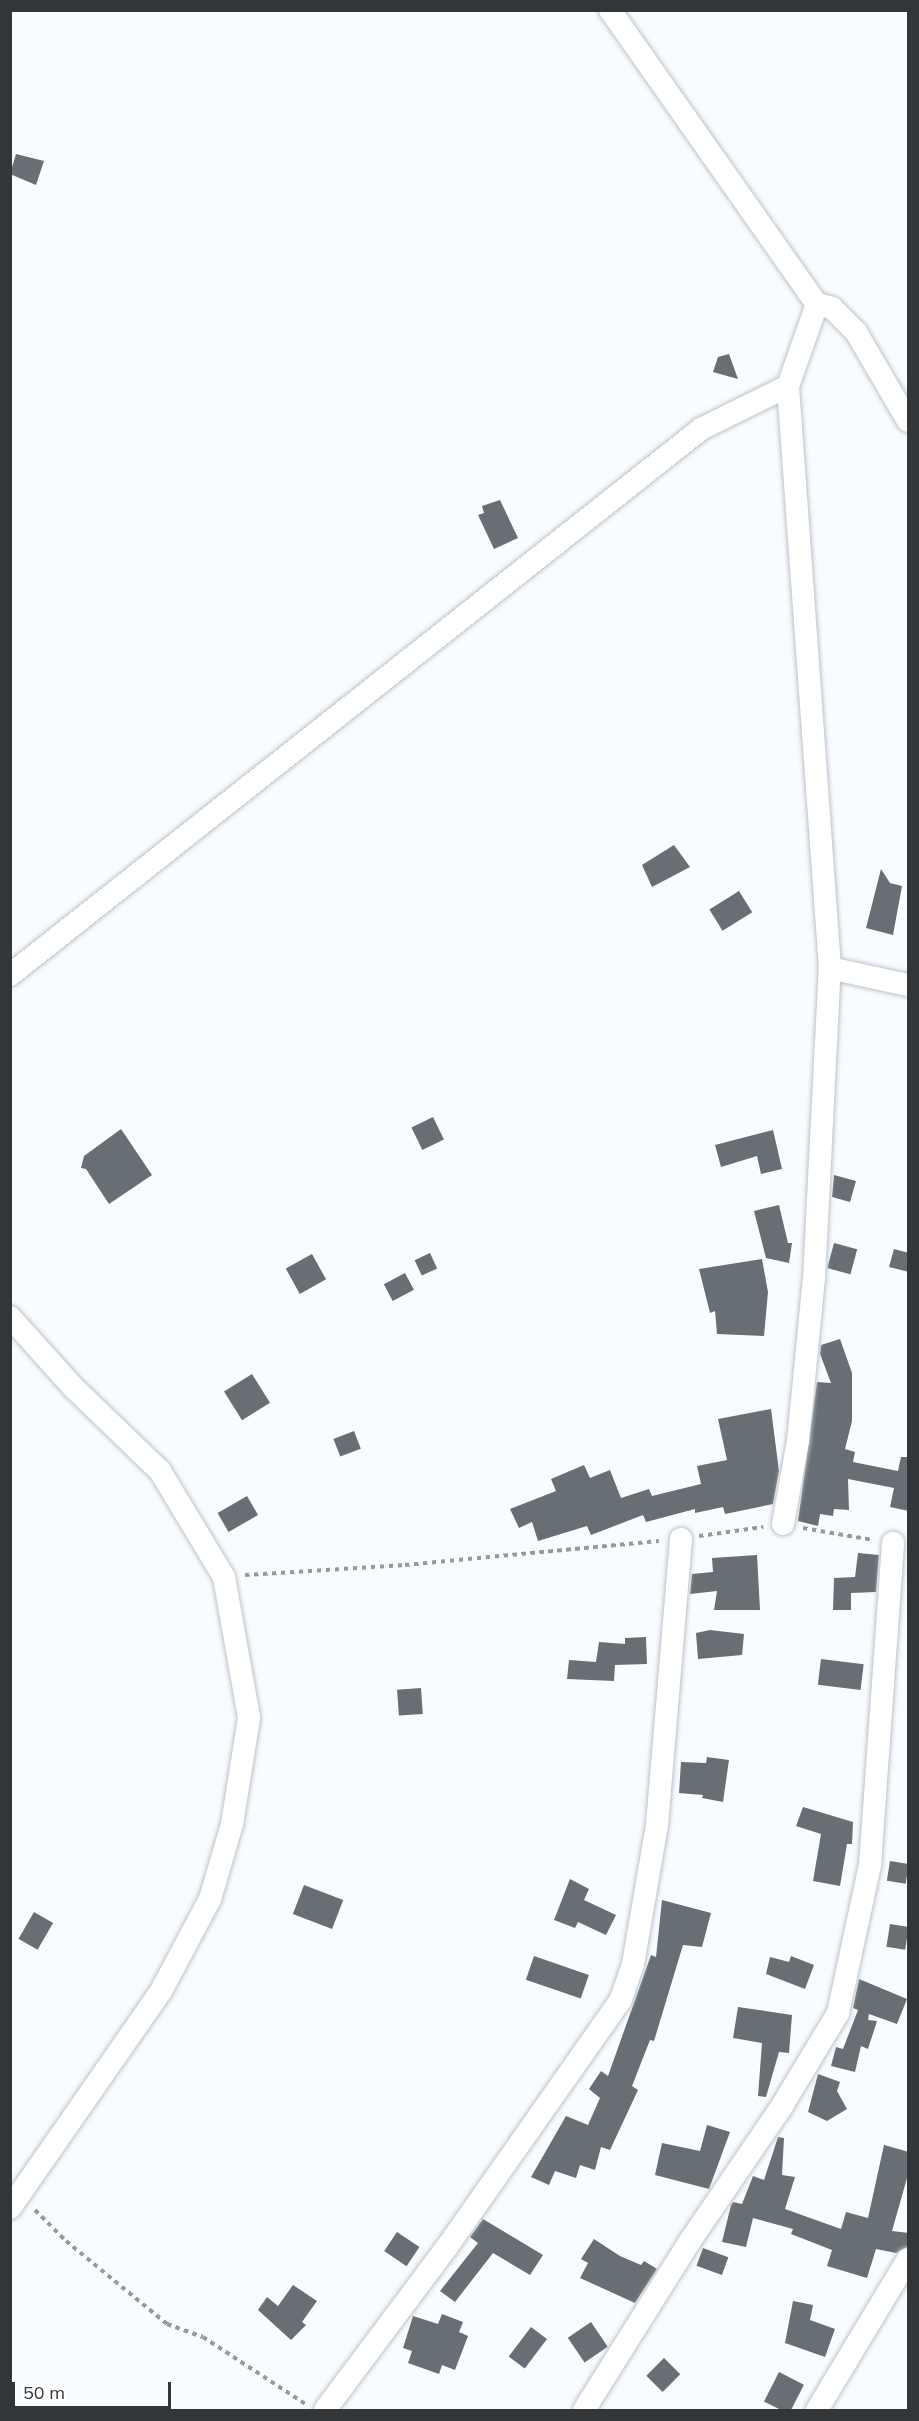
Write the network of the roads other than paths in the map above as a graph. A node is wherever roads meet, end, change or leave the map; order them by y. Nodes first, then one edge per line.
1 (609, 10) edge
2 (818, 304) junction
3 (788, 386) junction
4 (909, 421) edge
5 (830, 968) junction
6 (10, 975) edge
7 (909, 985) edge
8 (10, 1317) edge
9 (783, 1524) road end
10 (681, 1539) road end
11 (893, 1543) road end
12 (15, 2201) edge
13 (909, 2259) edge
14 (325, 2410) edge
15 (584, 2410) edge
16 (817, 2410) edge

1 - 2 street
2 - 3 street
2 - 4 street
3 - 5 street
3 - 6 street
5 - 7 street
5 - 9 street
8 - 12 street
10 - 14 street
11 - 15 street
13 - 16 street

